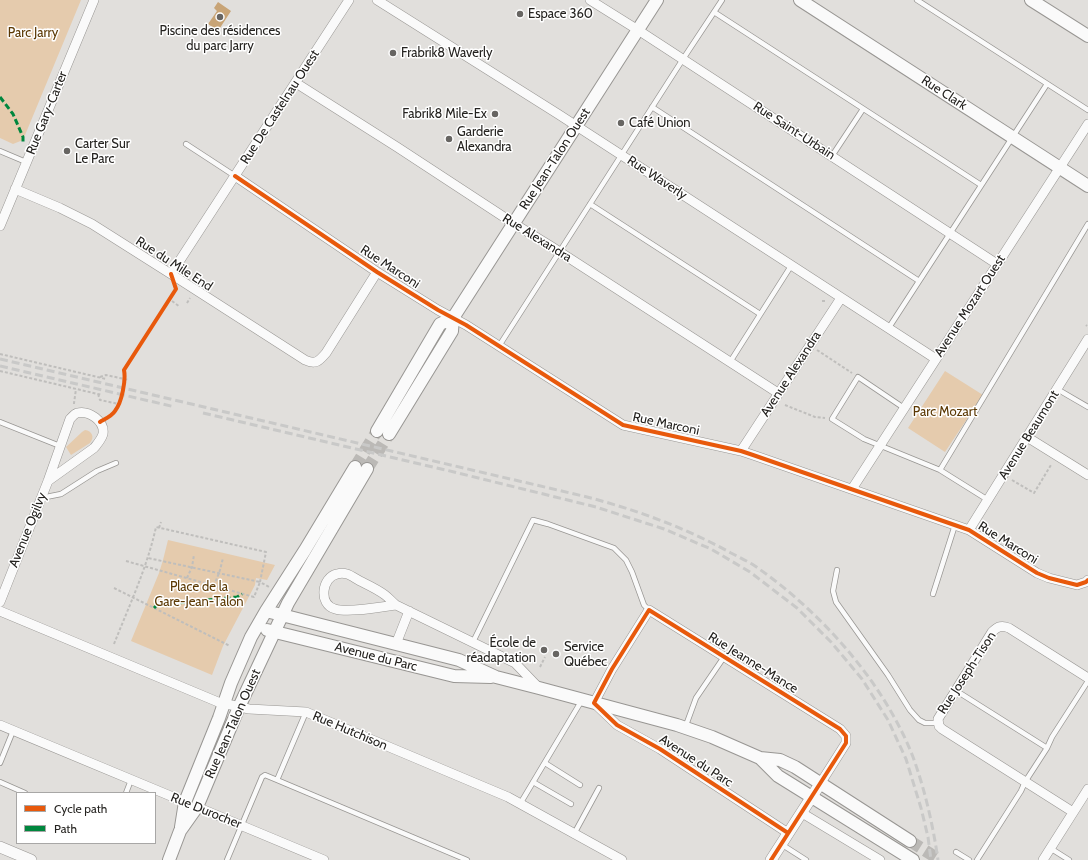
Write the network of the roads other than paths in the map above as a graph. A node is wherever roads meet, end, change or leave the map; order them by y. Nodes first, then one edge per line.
1 (94, 0) edge
2 (349, 0) edge
3 (376, 0) edge
4 (590, 0) edge
5 (657, 0) edge
6 (722, 0) edge
7 (800, 0) edge
8 (916, 0) edge
9 (1032, 0) edge
10 (714, 12) junction
11 (638, 30) junction
12 (1086, 31) edge
13 (683, 59) junction
14 (296, 83) junction
15 (1047, 84) junction
16 (652, 107) junction
17 (863, 108) junction
18 (1088, 110) edge
19 (1088, 124) edge
20 (576, 126) junction
21 (1012, 137) junction
22 (186, 144) dead end
23 (0, 151) edge
24 (622, 156) junction
25 (832, 156) junction
26 (26, 162) junction
27 (1059, 168) junction
28 (235, 176) junction
29 (981, 185) junction
30 (1088, 186) edge
31 (16, 189) junction
32 (590, 204) junction
33 (513, 223) junction
34 (1088, 224) edge
35 (0, 226) edge
36 (950, 233) junction
37 (560, 252) junction
38 (997, 264) junction
39 (791, 266) junction
40 (377, 272) junction
41 (171, 274) junction
42 (919, 281) junction
43 (841, 298) junction
44 (760, 314) junction
45 (453, 318) junction
46 (888, 328) junction
47 (1088, 340) edge
48 (499, 346) junction
49 (936, 359) junction
50 (730, 362) junction
51 (1057, 389) junction
52 (778, 393) junction
53 (1088, 407) edge
54 (904, 408) junction
55 (0, 422) edge
56 (377, 431) tunnel mouth
57 (389, 434) tunnel mouth
58 (1027, 437) junction
59 (880, 445) junction
60 (60, 446) junction
61 (741, 451) junction
62 (116, 463) dead end
63 (355, 467) tunnel mouth
64 (367, 469) tunnel mouth
65 (940, 470) junction
66 (1088, 475) edge
67 (48, 481) junction
68 (852, 489) junction
69 (41, 498) junction
70 (988, 500) junction
71 (955, 525) junction
72 (969, 530) junction
73 (837, 570) dead end
74 (1088, 580) edge
75 (933, 594) dead end
76 (0, 602) edge
77 (396, 605) junction
78 (649, 610) junction
79 (0, 611) edge
80 (266, 611) junction
81 (409, 611) junction
82 (282, 615) junction
83 (257, 626) junction
84 (274, 632) junction
85 (473, 642) junction
86 (396, 644) junction
87 (724, 657) junction
88 (496, 677) junction
89 (1088, 680) edge
90 (539, 688) junction
91 (955, 690) junction
92 (588, 702) junction
93 (224, 704) junction
94 (239, 707) junction
95 (306, 712) junction
96 (938, 722) junction
97 (0, 725) edge
98 (685, 728) junction
99 (13, 730) junction
100 (1047, 748) junction
101 (760, 758) junction
102 (0, 763) edge
103 (545, 763) junction
104 (131, 780) junction
105 (277, 780) junction
106 (0, 782) edge
107 (534, 782) junction
108 (1025, 782) junction
109 (820, 784) junction
110 (580, 785) dead end
111 (599, 788) dead end
112 (23, 792) edge
113 (126, 792) edge
114 (1087, 793) edge
115 (812, 797) junction
116 (184, 802) junction
117 (520, 804) junction
118 (571, 804) dead end
119 (197, 807) junction
120 (1073, 812) junction
121 (802, 813) junction
122 (242, 826) junction
123 (180, 831) junction
124 (788, 833) junction
125 (574, 834) junction
126 (910, 841) tunnel mouth
127 (781, 844) junction
128 (0, 847) edge
129 (1050, 848) junction
130 (956, 852) dead end
131 (31, 860) edge
132 (168, 860) edge
133 (227, 860) edge
134 (324, 860) edge
135 (467, 860) edge
136 (622, 860) edge
137 (771, 860) edge
138 (806, 860) edge
139 (880, 860) edge
140 (913, 860) edge
141 (970, 860) edge
142 (977, 860) edge
143 (1043, 860) edge
144 (1069, 860) edge

1 - 26 street, Rue Gary-Carter
2 - 14 street, Rue De Castelnau Ouest
3 - 20 street, Rue Waverly
4 - 11 street, Rue Saint-Urbain
5 - 11 main road, Rue Jean-Talon Ouest
6 - 10 lane
7 - 21 main road, Rue Clark
8 - 15 lane
9 - 12 main road
10 - 13 lane
10 - 17 lane
11 - 13 street, Rue Saint-Urbain
11 - 20 main road, Rue Jean-Talon Ouest
13 - 16 lane
13 - 25 street, Rue Saint-Urbain
14 - 28 street, Rue De Castelnau Ouest
14 - 33 street, Rue Alexandra
15 - 18 lane
15 - 21 lane
16 - 24 lane
16 - 42 lane
17 - 25 lane
17 - 29 lane
19 - 27 street, Avenue Mozart Ouest
20 - 24 street, Rue Waverly
20 - 33 main road, Rue Jean-Talon Ouest
21 - 27 main road, Rue Clark
21 - 29 lane
22 - 28 lane
23 - 26 lane
24 - 32 lane
24 - 39 street, Rue Waverly
25 - 36 street, Rue Saint-Urbain
26 - 31 street, Rue Gary-Carter
27 - 30 main road, Rue Clark
27 - 38 street, Avenue Mozart Ouest
28 - 40 street, Rue Marconi
28 - 41 street, Rue De Castelnau Ouest
29 - 36 lane
31 - 35 street, Rue Gary-Carter
31 - 41 street, Rue du Mile End
32 - 37 lane
32 - 44 lane
33 - 37 street, Rue Alexandra
33 - 45 main road, Rue Jean-Talon Ouest
34 - 65 lane
36 - 38 street, Rue Saint-Urbain
36 - 42 lane
37 - 48 lane
37 - 50 street, Rue Alexandra
38 - 49 street, Avenue Mozart Ouest
39 - 43 street, Rue Waverly
39 - 44 lane
40 - 41 street, Rue du Mile End
40 - 45 street, Rue Marconi
42 - 46 lane
43 - 46 street, Rue Waverly
43 - 52 street, Avenue Alexandra
44 - 50 lane
45 - 48 street, Rue Marconi
45 - 56 main road, Rue Jean-Talon Ouest
45 - 57 main road, Rue Jean-Talon Ouest
46 - 49 street, Rue Waverly
47 - 51 street, Avenue Beaumont
48 - 61 street, Rue Marconi
49 - 54 street, Avenue Mozart Ouest
50 - 52 street, Rue Alexandra
51 - 53 lane
51 - 58 street, Avenue Beaumont
52 - 61 street, Avenue Alexandra
54 - 59 street, Avenue Mozart Ouest
54 - 59 lane
55 - 60 lane
58 - 66 street
58 - 70 street, Avenue Beaumont
59 - 65 lane
59 - 68 street, Avenue Mozart Ouest
60 - 67 street, Avenue Ogilvy
60 - 67 street, Avenue Ogilvy
61 - 68 street, Rue Marconi
62 - 69 lane
63 - 80 main road, Rue Jean-Talon Ouest
64 - 82 main road, Rue Jean-Talon Ouest
65 - 70 lane
67 - 69 street, Avenue Ogilvy
68 - 71 street, Rue Marconi
69 - 76 street, Avenue Ogilvy
70 - 72 street, Avenue Beaumont
71 - 72 street, Rue Marconi
71 - 75 lane
72 - 74 street, Rue Marconi
73 - 96 lane
77 - 77 street
77 - 81 street
78 - 85 lane
78 - 87 street, Rue Jeanne-Mance
78 - 92 street
79 - 93 street, Rue Hutchison
80 - 82 main road, Avenue du Parc
80 - 83 main road, Rue Jean-Talon Ouest
81 - 85 street
81 - 86 street
82 - 84 main road, Rue Jean-Talon Ouest
82 - 86 main road, Avenue du Parc
83 - 84 main road, Avenue du Parc
83 - 93 main road, Rue Jean-Talon Ouest
84 - 88 main road, Avenue du Parc
84 - 94 main road, Rue Jean-Talon Ouest
85 - 90 street
86 - 88 main road, Avenue du Parc
87 - 98 lane
87 - 109 street, Rue Jeanne-Mance
88 - 90 main road, Avenue du Parc
89 - 91 street, Rue Joseph-Tison
89 - 100 lane
90 - 92 main road, Avenue du Parc
91 - 96 street, Rue Joseph-Tison
91 - 100 lane
92 - 98 main road, Avenue du Parc
92 - 103 lane
92 - 124 street, Avenue du Parc
93 - 94 street, Rue Hutchison
93 - 116 main road, Rue Jean-Talon Ouest
94 - 95 street, Rue Hutchison
94 - 119 main road, Rue Jean-Talon Ouest
95 - 105 lane
95 - 117 street, Rue Hutchison
96 - 108 street
97 - 99 street, Rue Durocher
98 - 101 main road, Avenue du Parc
99 - 102 lane
99 - 104 street, Rue Durocher
100 - 108 lane
101 - 109 main road, Avenue du Parc
101 - 115 main road, Avenue du Parc
103 - 107 lane
103 - 110 lane
104 - 113 lane
104 - 116 street, Rue Durocher
105 - 122 lane
105 - 135 lane
106 - 112 lane
107 - 117 lane
107 - 118 lane
108 - 120 street
108 - 142 lane
109 - 115 street
109 - 126 main road, Avenue du Parc
111 - 125 lane
114 - 120 street
115 - 121 street
115 - 140 main road, Avenue du Parc
116 - 123 main road, Rue Jean-Talon Ouest
117 - 125 street, Rue Hutchison
119 - 122 street, Rue Durocher
119 - 123 main road, Rue Jean-Talon Ouest
120 - 129 street
121 - 124 street
121 - 139 street
122 - 133 lane
122 - 134 street, Rue Durocher
123 - 132 main road, Rue Jean-Talon Ouest
124 - 127 street
125 - 136 street, Rue Hutchison
127 - 137 street
127 - 138 lane
128 - 131 street
129 - 143 street
129 - 144 lane
130 - 141 lane

